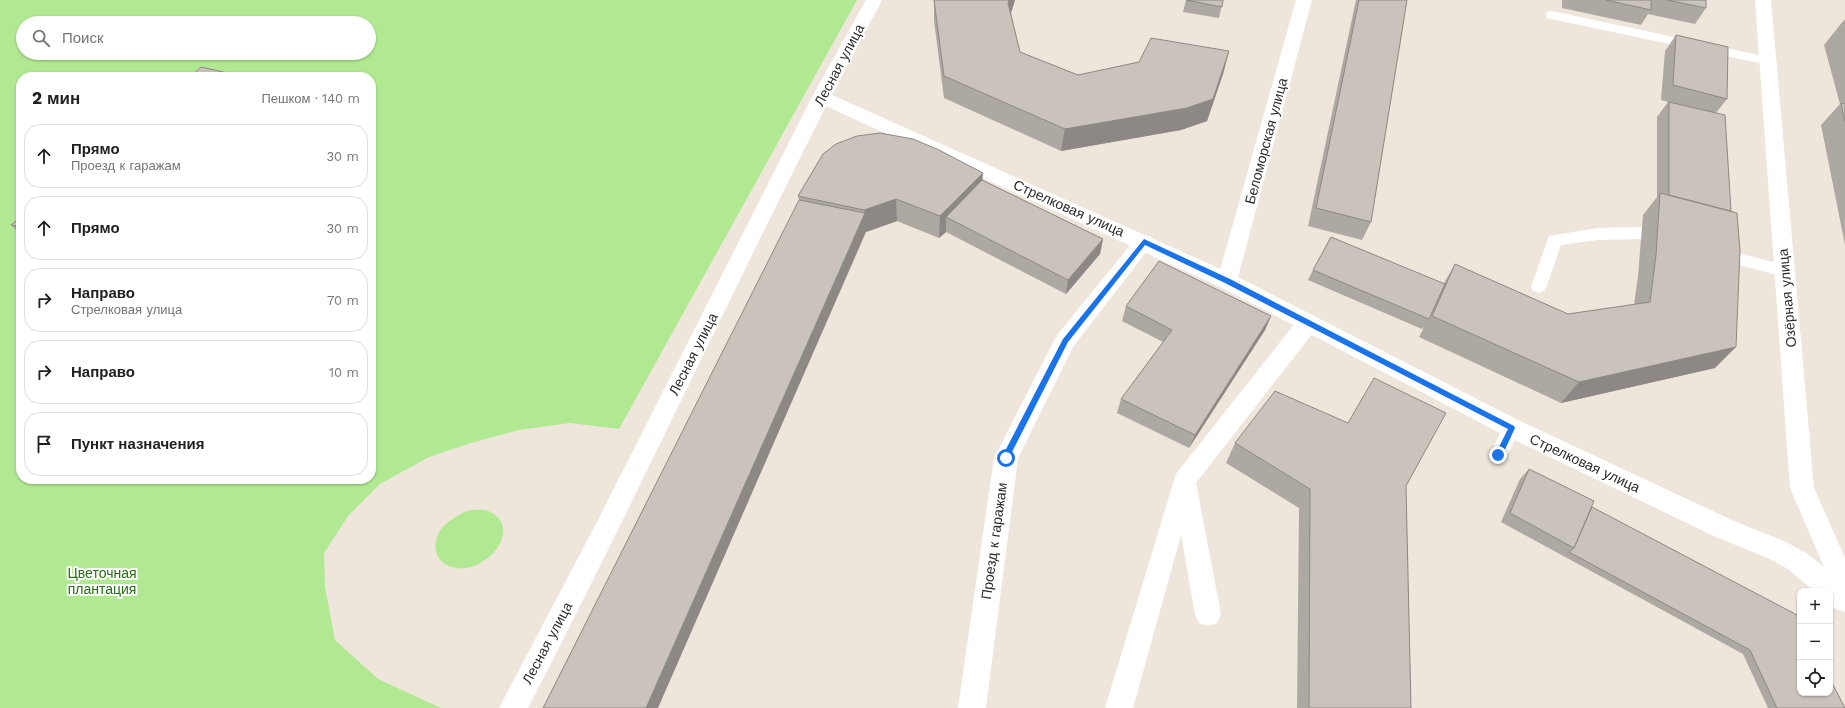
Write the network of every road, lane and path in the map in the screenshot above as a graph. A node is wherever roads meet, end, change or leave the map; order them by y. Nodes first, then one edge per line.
1 (874, 0) edge
2 (1304, 0) edge
3 (1763, 0) edge
4 (1552, 15) dead end
5 (1768, 61) junction
6 (821, 97) junction
7 (1641, 233) dead end
8 (1144, 242) junction
9 (1719, 254) edge
10 (1785, 271) junction
11 (1228, 281) junction
12 (1539, 287) dead end
13 (1308, 323) junction
14 (1512, 428) junction
15 (1498, 455) dead end
16 (1184, 481) junction
17 (1845, 587) edge
18 (1845, 600) edge
19 (1208, 614) dead end
20 (513, 708) edge
21 (972, 708) edge
22 (1118, 708) edge

1 - 6 street, Лесная улица
2 - 11 street, Беломорская улица
3 - 5 street, Озёрная улица
4 - 5 lane
5 - 10 street, Озёрная улица
6 - 8 street, Стрелковая улица
6 - 20 street, Лесная улица
7 - 12 lane
8 - 11 street, Стрелковая улица
8 - 21 street, Проезд к гаражам
9 - 10 lane
10 - 17 street, Озёрная улица
11 - 13 street, Стрелковая улица
13 - 14 street, Стрелковая улица
13 - 16 street
14 - 15 lane
14 - 18 street, Стрелковая улица
16 - 19 street
16 - 22 street

